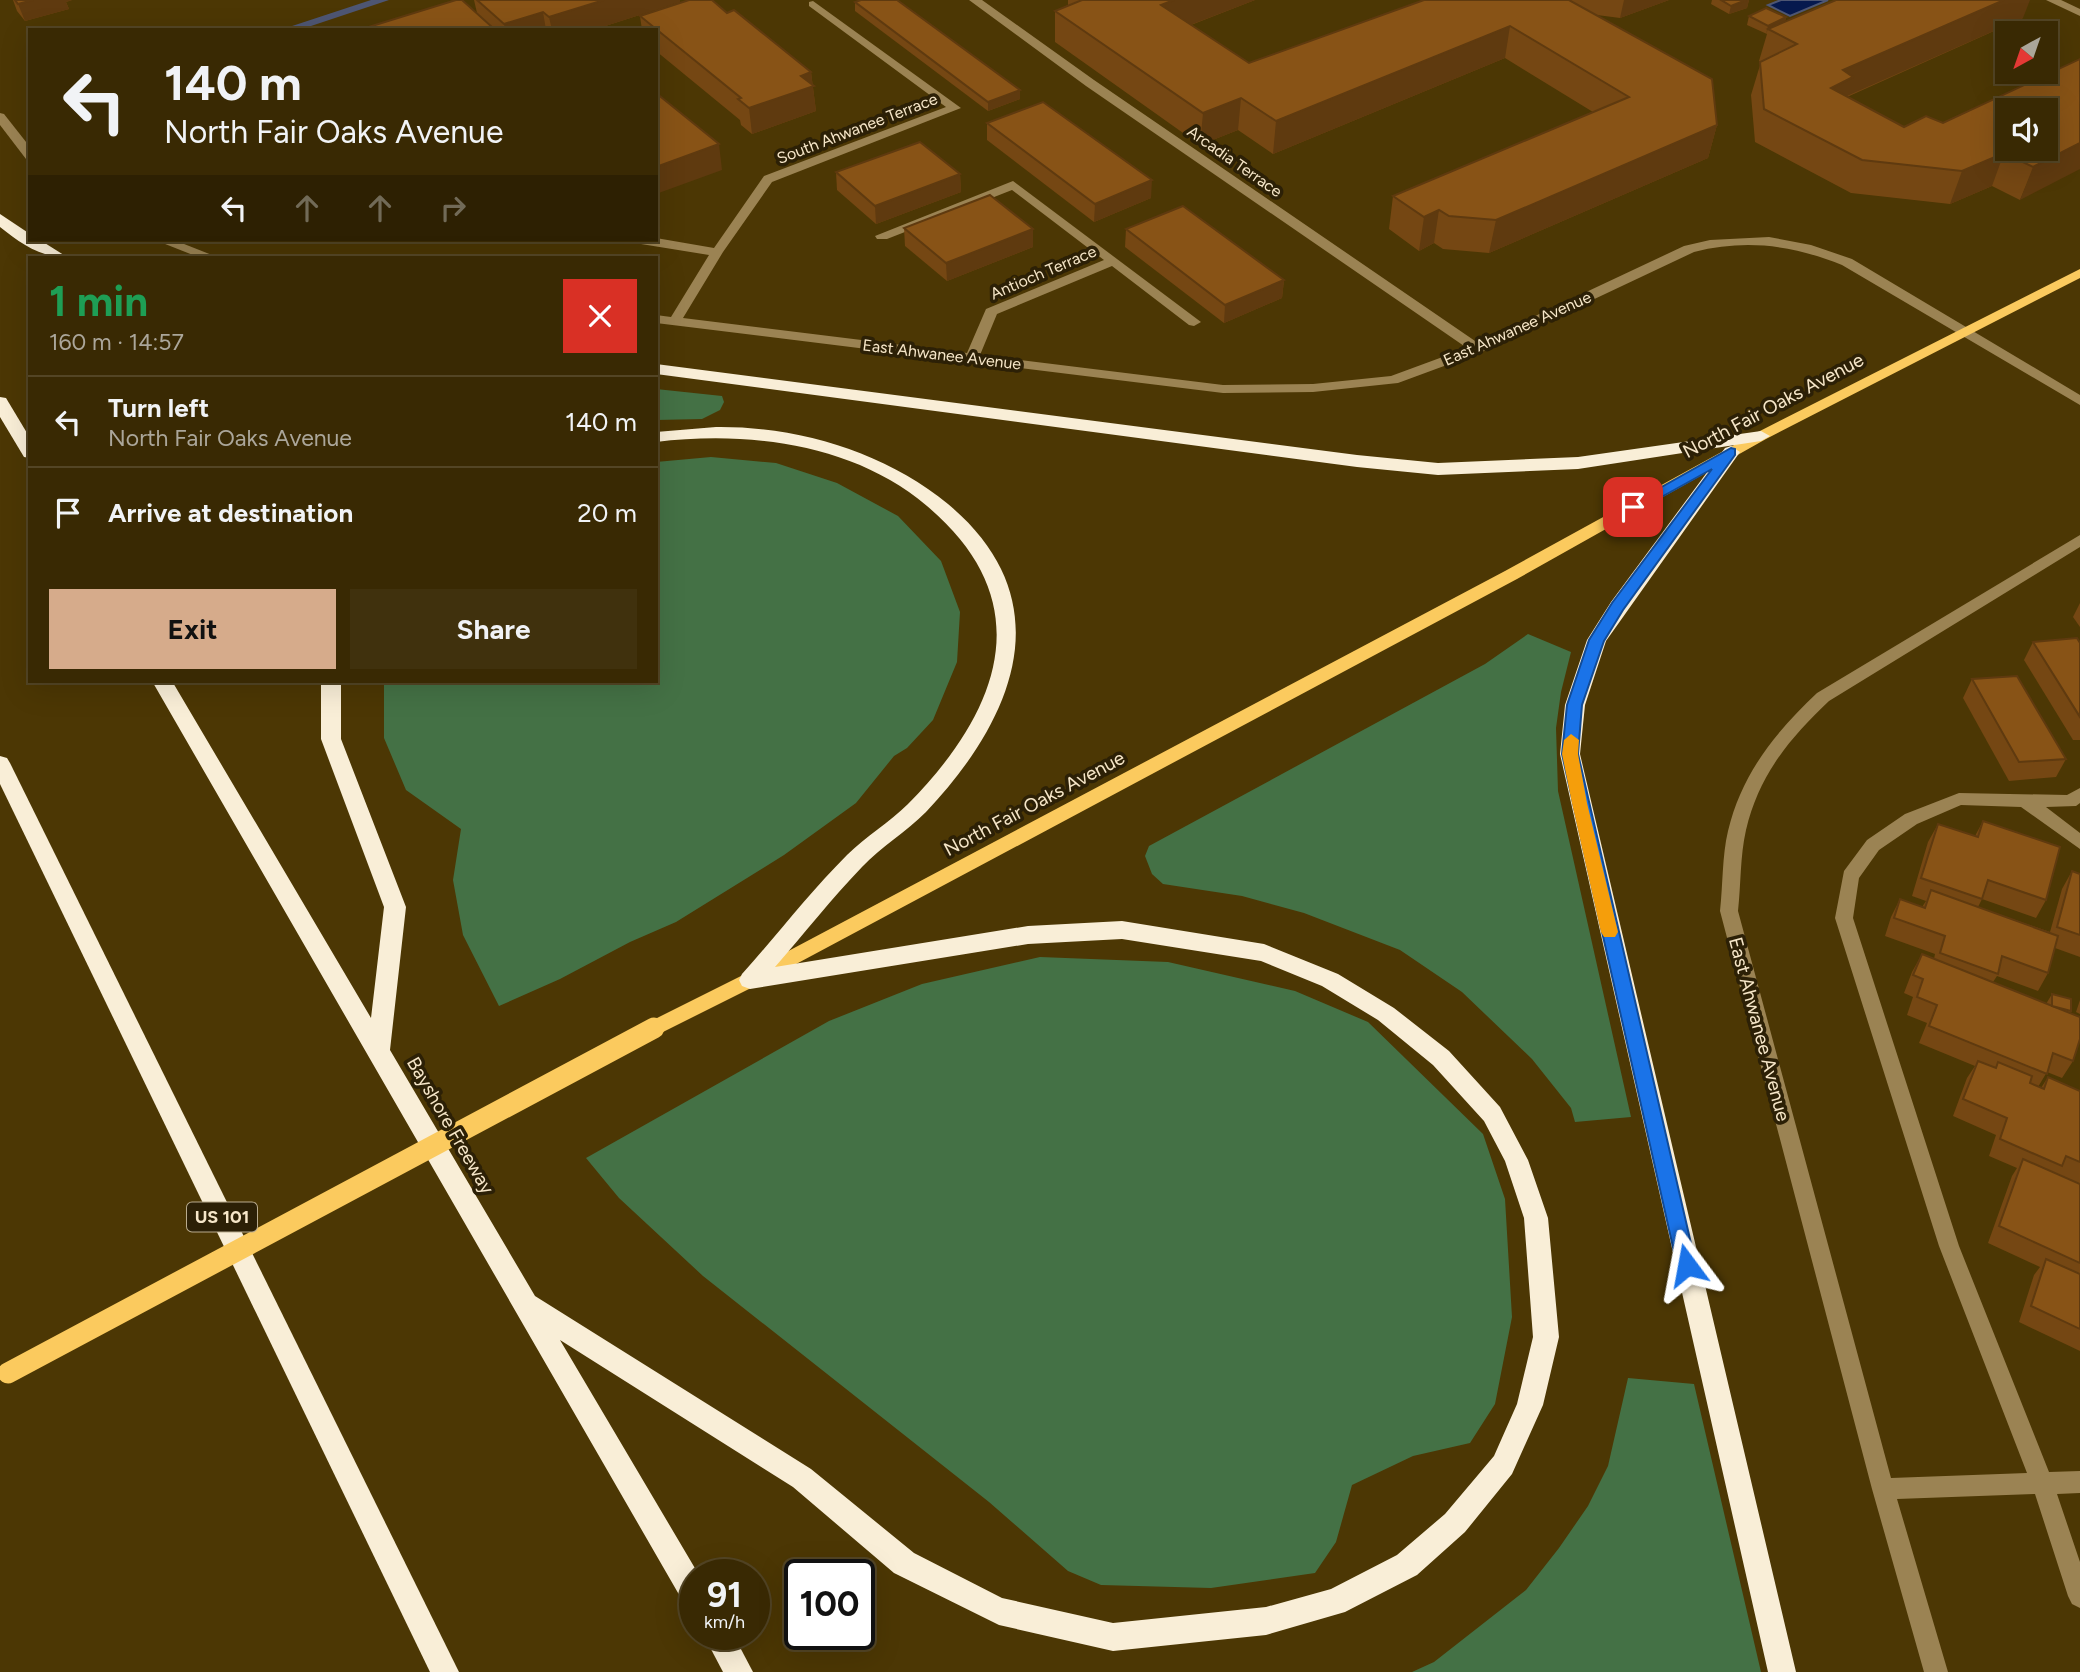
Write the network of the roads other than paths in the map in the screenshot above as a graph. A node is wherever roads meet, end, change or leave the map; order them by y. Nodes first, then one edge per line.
1 (975, 0) edge
2 (2052, 0) edge
3 (813, 4) dead end
4 (2080, 13) edge
5 (0, 117) edge
6 (28, 153) edge
7 (0, 219) edge
8 (882, 236) dead end
9 (28, 239) edge
10 (33, 242) edge
11 (168, 242) edge
12 (654, 242) edge
13 (717, 252) junction
14 (58, 256) edge
15 (207, 256) edge
16 (1114, 261) junction
17 (2080, 273) edge
18 (658, 319) edge
19 (675, 321) junction
20 (1194, 322) dead end
21 (1965, 330) junction
22 (1477, 349) junction
23 (972, 358) junction
24 (658, 369) edge
25 (2080, 401) edge
26 (0, 402) edge
27 (1761, 436) junction
28 (658, 437) edge
29 (28, 450) edge
30 (1731, 452) junction
31 (2080, 540) edge
32 (163, 683) edge
33 (331, 683) edge
34 (0, 763) edge
35 (2080, 794) edge
36 (2023, 799) junction
37 (2080, 842) edge
38 (750, 980) junction
39 (378, 1051) junction
40 (527, 1305) junction
41 (3, 1376) edge
42 (2080, 1482) edge
43 (2042, 1483) junction
44 (1883, 1489) junction
45 (679, 1567) edge
46 (2080, 1597) edge
47 (727, 1650) edge
48 (445, 1672) edge
49 (739, 1672) edge
50 (1782, 1672) edge
51 (1936, 1672) edge

1 - 22 street, Arcadia Terrace
2 - 4 street
3 - 13 street, South Ahwanee Terrace
5 - 6 street
7 - 9 highway
8 - 16 street
10 - 14 highway
11 - 15 street
12 - 13 street
13 - 19 street
16 - 20 street
16 - 23 street, Antioch Terrace
17 - 21 main road, North Fair Oaks Avenue
18 - 19 street, East Ahwanee Avenue
19 - 23 street, East Ahwanee Avenue
21 - 22 street, East Ahwanee Avenue
21 - 25 street, East Ahwanee Avenue
21 - 27 main road, North Fair Oaks Avenue
22 - 23 street, East Ahwanee Avenue
24 - 27 highway
26 - 29 highway
27 - 30 main road, North Fair Oaks Avenue
28 - 38 highway
30 - 38 main road, North Fair Oaks Avenue
30 - 50 highway
31 - 44 street, East Ahwanee Avenue
32 - 39 highway, Bayshore Freeway
33 - 39 highway
34 - 48 highway, US 101
35 - 36 street
36 - 37 street
36 - 43 street
38 - 40 highway
38 - 41 main road, North Fair Oaks Avenue, bridge
39 - 40 highway, Bayshore Freeway
40 - 45 highway, Bayshore Freeway
42 - 43 street
43 - 44 street
43 - 46 street
44 - 51 street, East Ahwanee Avenue
47 - 49 highway

